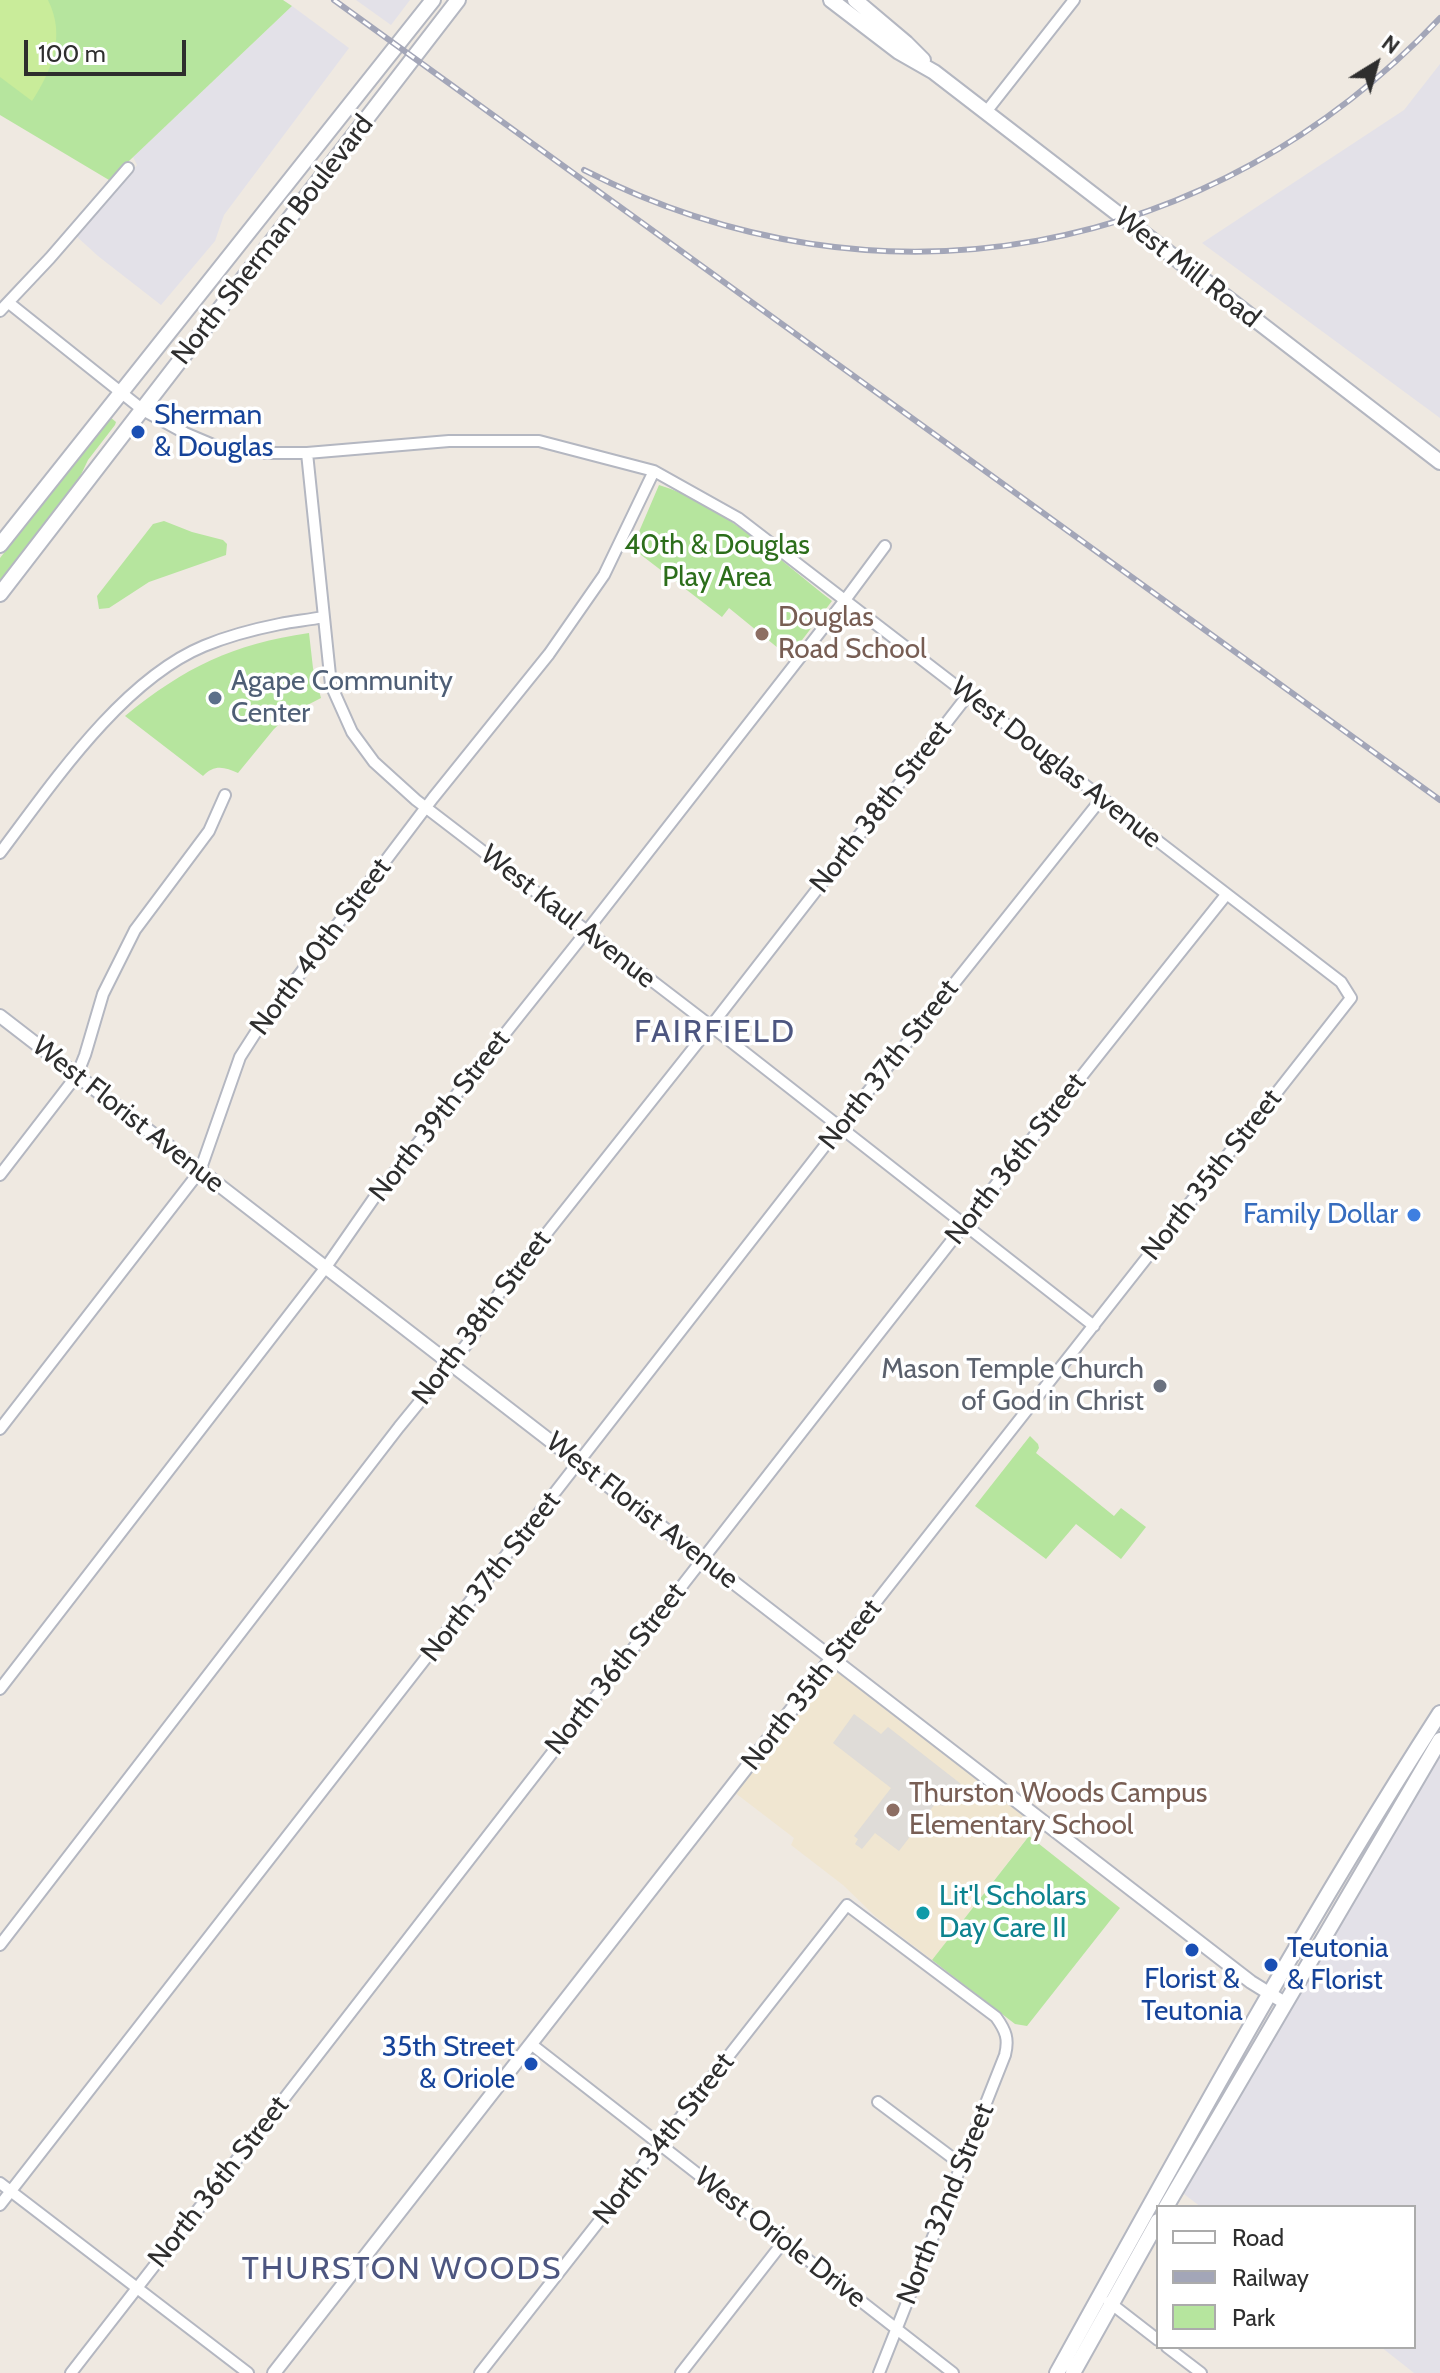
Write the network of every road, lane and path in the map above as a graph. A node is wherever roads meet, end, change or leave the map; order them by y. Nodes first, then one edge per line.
1 (433, 0) edge
2 (458, 0) edge
3 (831, 0) edge
4 (855, 0) edge
5 (1074, 0) edge
6 (934, 72) junction
7 (986, 112) junction
8 (128, 168) dead end
9 (9, 303) junction
10 (0, 311) edge
11 (121, 392) junction
12 (143, 410) junction
13 (307, 453) junction
14 (1440, 462) edge
15 (654, 471) junction
16 (0, 545) edge
17 (885, 546) dead end
18 (0, 594) edge
19 (845, 600) junction
20 (323, 617) junction
21 (968, 695) junction
22 (225, 795) dead end
23 (1102, 798) junction
24 (426, 807) junction
25 (0, 853) edge
26 (1226, 895) junction
27 (586, 932) junction
28 (1351, 998) joint
29 (0, 1016) edge
30 (711, 1026) junction
31 (77, 1075) junction
32 (840, 1127) junction
33 (200, 1171) junction
34 (0, 1175) edge
35 (965, 1223) junction
36 (326, 1267) junction
37 (1094, 1326) junction
38 (451, 1363) junction
39 (0, 1429) edge
40 (580, 1463) junction
41 (703, 1557) junction
42 (832, 1658) junction
43 (0, 1689) edge
44 (1440, 1713) edge
45 (1440, 1740) edge
46 (847, 1905) joint
47 (0, 1945) edge
48 (1269, 1993) junction
49 (1285, 2003) junction
50 (531, 2044) junction
51 (878, 2102) dead end
52 (660, 2145) junction
53 (962, 2165) junction
54 (0, 2183) edge
55 (11, 2191) junction
56 (0, 2205) edge
57 (1156, 2205) edge
58 (1167, 2205) edge
59 (1156, 2206) edge
60 (1156, 2224) edge
61 (784, 2241) junction
62 (136, 2289) junction
63 (1106, 2300) junction
64 (897, 2328) junction
65 (1156, 2338) edge
66 (1170, 2349) edge
67 (71, 2373) edge
68 (248, 2373) edge
69 (274, 2373) edge
70 (480, 2373) edge
71 (681, 2373) edge
72 (879, 2373) edge
73 (953, 2373) edge
74 (1057, 2373) edge
75 (1073, 2373) edge
76 (1201, 2373) edge

1 - 11 main road, North Sherman Boulevard
2 - 12 main road, North Sherman Boulevard
3 - 6 main road, West Mill Road
4 - 6 main road, West Mill Road
5 - 7 street
6 - 7 main road, West Mill Road
7 - 14 main road, West Mill Road
8 - 9 street
9 - 10 street
9 - 11 street, West Douglas Avenue
11 - 12 street, West Douglas Avenue
11 - 16 main road, North Sherman Boulevard
12 - 13 street, West Douglas Avenue
12 - 18 main road, North Sherman Boulevard
13 - 15 street, West Douglas Avenue
13 - 20 street, West Kaul Avenue
15 - 19 street, West Douglas Avenue
15 - 24 street, North 40th Street
17 - 19 street, North 39th Street
19 - 21 street, West Douglas Avenue
19 - 27 street, North 39th Street
20 - 24 street, West Kaul Avenue
20 - 25 street
21 - 23 street, West Douglas Avenue
21 - 30 street, North 38th Street
22 - 31 street
23 - 26 street, West Douglas Avenue
23 - 32 street, North 37th Street
24 - 27 street, West Kaul Avenue
24 - 33 street, North 40th Street
26 - 28 street, West Douglas Avenue
26 - 35 street, North 36th Street
27 - 30 street, West Kaul Avenue
27 - 36 street, North 39th Street
28 - 37 street, North 35th Street
29 - 31 street, West Florist Avenue
30 - 32 street, West Kaul Avenue
30 - 38 street, North 38th Street
31 - 33 street, West Florist Avenue
31 - 34 street
32 - 35 street, West Kaul Avenue
32 - 40 street, North 37th Street
33 - 36 street, West Florist Avenue
33 - 39 street, North 40th Street
35 - 37 street, West Kaul Avenue
35 - 41 street, North 36th Street
36 - 38 street, West Florist Avenue
36 - 43 street, North 39th Street
37 - 42 street, North 35th Street
38 - 40 street, West Florist Avenue
38 - 47 street, North 38th Street
40 - 41 street, West Florist Avenue
40 - 55 street, North 37th Street
41 - 42 street, West Florist Avenue
41 - 62 street, North 36th Street
42 - 48 street, West Florist Avenue
42 - 50 street, North 35th Street
44 - 48 main road
45 - 49 main road
46 - 52 street, North 34th Street
46 - 53 street, North 32nd Street
48 - 49 street, West Florist Avenue
48 - 57 main road
49 - 58 main road
50 - 52 street, West Oriole Drive
50 - 69 street, North 35th Street
51 - 53 street
52 - 61 street, West Oriole Drive
52 - 70 street, North 34th Street
53 - 64 street, North 32nd Street
54 - 55 street
55 - 56 street, North 37th Street
55 - 62 street
59 - 63 main road
60 - 63 main road
61 - 64 street, West Oriole Drive
61 - 71 street
62 - 67 street, North 36th Street
62 - 68 street
63 - 65 street
63 - 74 main road
63 - 75 main road
64 - 72 street, North 32nd Street
64 - 73 street, West Oriole Drive
66 - 76 street

